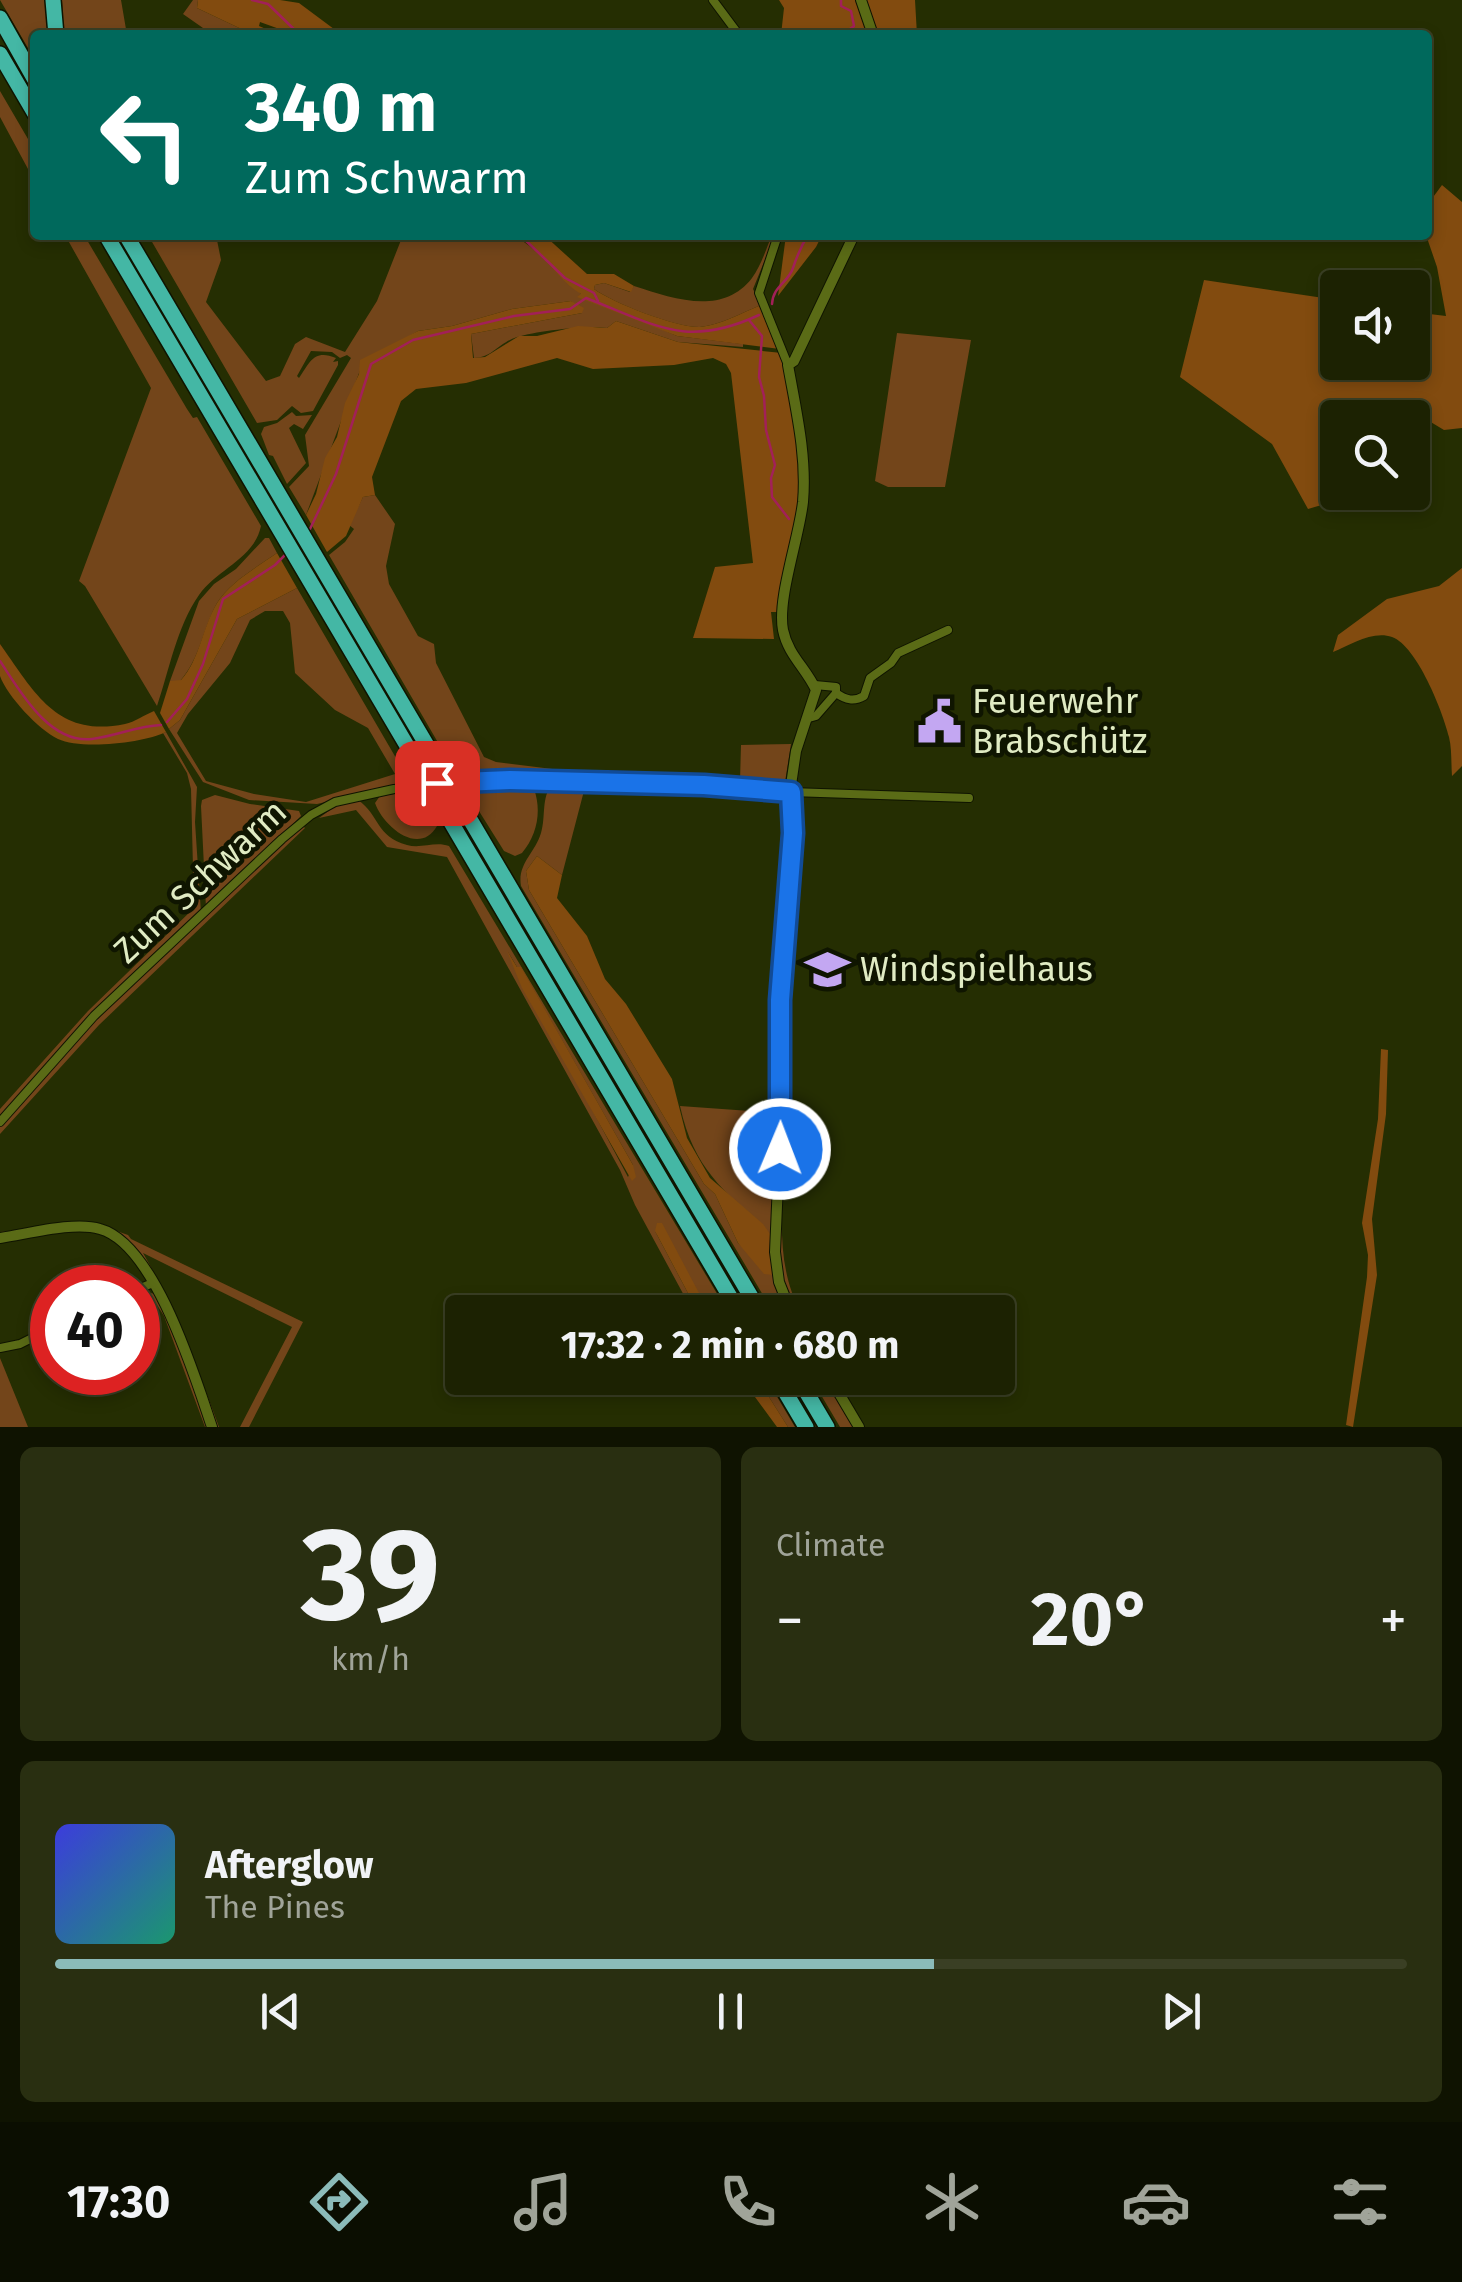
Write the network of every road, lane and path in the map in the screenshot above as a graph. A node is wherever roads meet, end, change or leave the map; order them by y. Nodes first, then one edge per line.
1 (54, 0) edge
2 (713, 0) edge
3 (861, 0) edge
4 (0, 18) edge
5 (56, 30) edge
6 (735, 30) edge
7 (871, 30) edge
8 (0, 54) edge
9 (30, 71) edge
10 (30, 105) edge
11 (109, 240) edge
12 (129, 240) edge
13 (776, 240) edge
14 (852, 240) edge
15 (788, 364) junction
16 (948, 630) dead end
17 (843, 675) dead end
18 (814, 684) junction
19 (836, 690) junction
20 (809, 718) junction
21 (791, 792) junction
22 (969, 798) dead end
23 (0, 1122) edge
24 (0, 1238) edge
25 (140, 1265) edge
26 (729, 1295) edge
27 (750, 1295) edge
28 (785, 1295) edge
29 (160, 1297) edge
30 (30, 1339) edge
31 (0, 1348) edge
32 (788, 1395) edge
33 (808, 1395) edge
34 (840, 1395) edge
35 (212, 1427) edge
36 (806, 1427) edge
37 (827, 1427) edge
38 (859, 1427) edge

1 - 5 highway
2 - 6 street
3 - 7 street
4 - 9 highway
8 - 10 highway
11 - 26 highway
12 - 27 highway
13 - 15 street
14 - 15 street
15 - 18 street
16 - 19 street
17 - 19 street
18 - 19 street
18 - 20 street
19 - 20 street
20 - 21 street
21 - 22 street, Zum Schwarm
21 - 23 street, Zum Schwarm
21 - 28 street
24 - 25 street
29 - 35 street
30 - 31 street
32 - 36 highway
33 - 37 highway
34 - 38 street

